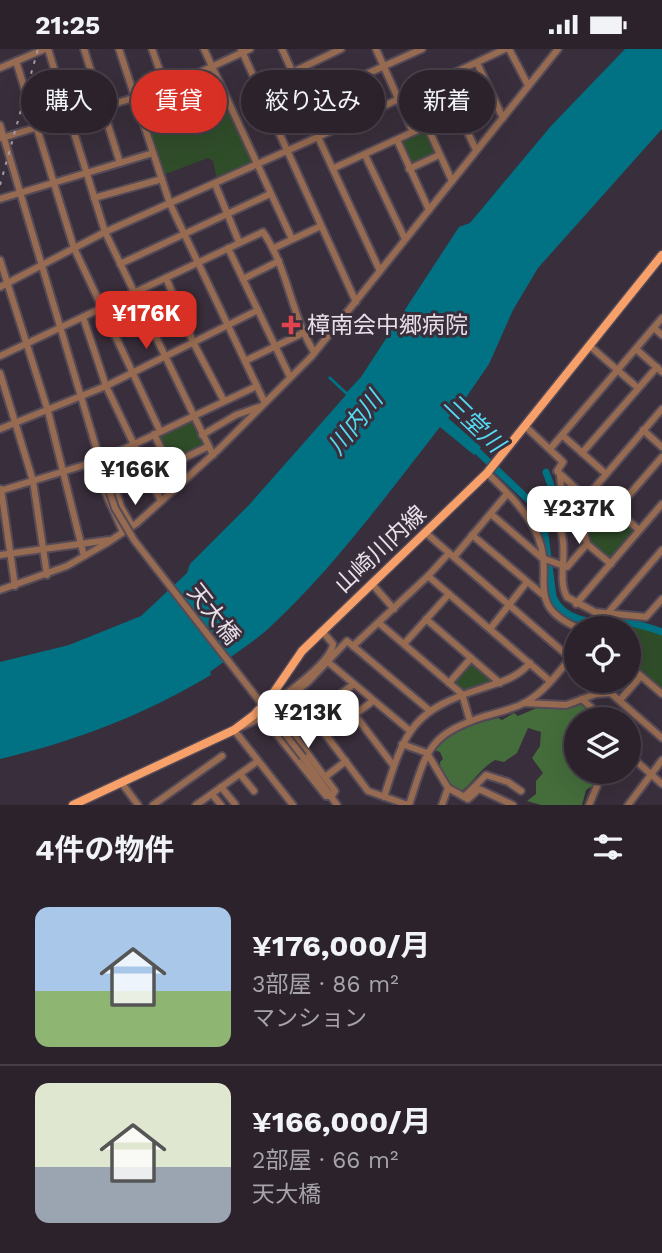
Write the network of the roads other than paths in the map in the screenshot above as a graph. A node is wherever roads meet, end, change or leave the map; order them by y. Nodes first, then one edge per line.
1 (46, 49) edge
2 (84, 49) edge
3 (119, 49) edge
4 (152, 49) edge
5 (204, 49) edge
6 (250, 49) edge
7 (282, 49) edge
8 (320, 49) edge
9 (341, 49) edge
10 (376, 49) edge
11 (422, 49) edge
12 (507, 49) edge
13 (242, 51) edge
14 (553, 51) edge
15 (323, 57) junction
16 (16, 61) junction
17 (477, 63) junction
18 (212, 67) junction
19 (384, 67) junction
20 (0, 68) edge
21 (53, 70) edge
22 (90, 70) edge
23 (160, 70) edge
24 (205, 70) edge
25 (250, 70) edge
26 (292, 70) edge
27 (297, 70) edge
28 (377, 70) edge
29 (462, 70) edge
30 (480, 70) edge
31 (21, 77) edge
32 (131, 85) edge
33 (528, 85) junction
34 (399, 99) joint
35 (495, 102) edge
36 (503, 118) junction
37 (0, 125) edge
38 (21, 132) edge
39 (39, 133) edge
40 (74, 133) edge
41 (110, 133) edge
42 (147, 133) edge
43 (278, 133) edge
44 (411, 133) edge
45 (430, 133) edge
46 (468, 133) edge
47 (318, 137) junction
48 (2, 138) edge
49 (397, 140) junction
50 (285, 151) junction
51 (476, 151) junction
52 (153, 153) junction
53 (365, 155) junction
54 (439, 155) junction
55 (120, 163) junction
56 (257, 165) junction
57 (334, 168) junction
58 (409, 169) junction
59 (86, 173) junction
60 (162, 179) junction
61 (452, 181) junction
62 (53, 183) junction
63 (215, 184) junction
64 (20, 192) junction
65 (270, 194) junction
66 (94, 198) junction
67 (0, 199) edge
68 (170, 204) junction
69 (429, 210) junction
70 (225, 214) junction
71 (321, 226) junction
72 (105, 232) junction
73 (183, 233) junction
74 (292, 239) junction
75 (405, 239) junction
76 (239, 242) junction
77 (74, 248) junction
78 (228, 248) junction
79 (274, 248) junction
80 (662, 255) edge
81 (0, 260) edge
82 (279, 261) junction
83 (41, 263) junction
84 (198, 263) junction
85 (120, 264) junction
86 (380, 271) junction
87 (166, 278) junction
88 (243, 279) junction
89 (3, 285) edge
90 (134, 293) junction
91 (356, 302) junction
92 (102, 307) junction
93 (258, 310) junction
94 (83, 317) junction
95 (662, 318) edge
96 (227, 325) junction
97 (60, 327) junction
98 (654, 328) junction
99 (303, 333) junction
100 (662, 335) edge
101 (193, 342) junction
102 (27, 343) junction
103 (275, 347) junction
104 (591, 347) junction
105 (636, 349) junction
106 (314, 352) junction
107 (0, 356) edge
108 (163, 357) junction
109 (245, 362) junction
110 (659, 369) edge
111 (618, 370) junction
112 (133, 372) junction
113 (0, 373) edge
114 (290, 377) junction
115 (106, 386) junction
116 (257, 386) junction
117 (638, 388) junction
118 (3, 391) edge
119 (82, 397) junction
120 (225, 401) junction
121 (262, 404) junction
122 (662, 410) edge
123 (48, 411) junction
124 (193, 416) junction
125 (17, 424) junction
126 (526, 427) junction
127 (0, 429) edge
128 (643, 431) junction
129 (157, 432) junction
130 (202, 435) junction
131 (562, 435) junction
132 (134, 444) junction
133 (207, 447) junction
134 (662, 447) edge
135 (550, 449) junction
136 (582, 453) junction
137 (213, 455) junction
138 (662, 457) edge
139 (101, 460) junction
140 (169, 465) junction
141 (64, 470) junction
142 (488, 473) junction
143 (606, 474) junction
144 (560, 475) junction
145 (148, 476) junction
146 (33, 481) junction
147 (0, 489) edge
148 (593, 489) junction
149 (507, 494) junction
150 (586, 498) junction
151 (161, 501) junction
152 (662, 504) edge
153 (578, 507) junction
154 (616, 510) junction
155 (491, 514) junction
156 (3, 522) edge
157 (132, 526) junction
158 (561, 527) junction
159 (639, 530) junction
160 (123, 532) junction
161 (426, 533) junction
162 (472, 535) junction
163 (113, 539) junction
164 (82, 543) junction
165 (587, 544) junction
166 (43, 549) junction
167 (662, 550) edge
168 (10, 554) junction
169 (0, 555) edge
170 (451, 555) junction
171 (84, 556) junction
172 (655, 558) junction
173 (544, 559) junction
174 (611, 564) junction
175 (662, 564) edge
176 (564, 566) junction
177 (47, 575) junction
178 (428, 576) junction
179 (527, 582) junction
180 (372, 584) junction
181 (15, 586) junction
182 (0, 590) edge
183 (449, 594) junction
184 (542, 594) junction
185 (662, 599) edge
186 (576, 604) junction
187 (510, 605) junction
188 (394, 609) junction
189 (607, 615) junction
190 (426, 619) junction
191 (564, 621) edge
192 (379, 623) junction
193 (490, 629) junction
194 (322, 631) junction
195 (404, 644) junction
196 (353, 646) junction
197 (564, 652) edge
198 (329, 658) junction
199 (471, 658) junction
200 (530, 663) junction
201 (564, 668) edge
202 (641, 676) edge
203 (550, 681) junction
204 (449, 683) junction
205 (500, 683) junction
206 (354, 684) junction
207 (611, 693) joint
208 (626, 693) edge
209 (295, 694) junction
210 (462, 694) junction
211 (662, 694) edge
212 (582, 699) junction
213 (620, 700) junction
214 (373, 701) junction
215 (524, 703) junction
216 (591, 707) edge
217 (266, 709) junction
218 (275, 709) junction
219 (429, 710) junction
220 (312, 715) junction
221 (355, 715) junction
222 (263, 717) junction
223 (470, 721) junction
224 (234, 730) junction
225 (409, 730) junction
226 (327, 735) junction
227 (662, 738) edge
228 (402, 744) junction
229 (427, 753) junction
230 (222, 756) dead end
231 (662, 760) edge
232 (258, 761) junction
233 (346, 761) junction
234 (393, 765) junction
235 (641, 765) edge
236 (651, 773) junction
237 (240, 774) junction
238 (325, 776) junction
239 (121, 782) junction
240 (598, 784) edge
241 (662, 784) edge
242 (221, 787) junction
243 (448, 788) junction
244 (254, 791) dead end
245 (521, 791) dead end
246 (212, 794) junction
247 (332, 796) junction
248 (464, 796) junction
249 (384, 797) junction
250 (236, 804) edge
251 (73, 805) edge
252 (138, 805) edge
253 (153, 805) edge
254 (196, 805) edge
255 (221, 805) edge
256 (293, 805) edge
257 (337, 805) edge
258 (409, 805) edge
259 (442, 805) edge
260 (513, 805) edge
261 (589, 805) edge
262 (628, 805) edge

1 - 16 street
1 - 21 street
2 - 22 street
3 - 32 street
4 - 23 street
5 - 18 street
6 - 13 street
7 - 26 street
8 - 15 street
9 - 15 street
10 - 19 street
11 - 19 street
12 - 17 street
12 - 33 street
13 - 18 street
13 - 25 street
14 - 33 street
15 - 27 street
16 - 20 street
16 - 31 street
17 - 29 street
17 - 30 street
18 - 24 street
18 - 56 street
19 - 28 street
19 - 34 street
33 - 36 street
34 - 47 street
35 - 36 street
36 - 51 street
37 - 48 street
38 - 48 street
39 - 62 street
40 - 59 street
41 - 55 street
42 - 52 street
43 - 50 street
44 - 49 street
45 - 54 street
46 - 51 street
47 - 50 street
47 - 57 street
48 - 64 street
49 - 53 street
49 - 58 street
50 - 56 street
50 - 71 street
51 - 61 street
52 - 55 street
52 - 60 street
53 - 57 street
53 - 75 street
54 - 58 street
54 - 61 street
55 - 59 street
56 - 63 street
56 - 65 street
57 - 86 street
58 - 69 street
59 - 62 street
59 - 66 street
60 - 66 street
60 - 68 street
61 - 69 street
62 - 64 street
62 - 77 street
63 - 68 street
63 - 70 street
64 - 67 street
64 - 83 street
65 - 70 street
65 - 74 street
66 - 72 street
68 - 72 street
68 - 73 street
69 - 75 street
70 - 73 street
70 - 76 street
71 - 74 street
71 - 91 street
72 - 77 street
72 - 85 street
73 - 84 street
73 - 85 street
74 - 79 street
75 - 86 street
76 - 78 street
76 - 79 street
77 - 83 street
77 - 92 street
78 - 84 street
78 - 88 street
79 - 82 street
80 - 104 main road, 山崎川内線
81 - 89 street
82 - 88 street
82 - 99 street
83 - 89 street
83 - 97 street
84 - 87 street
84 - 96 street
85 - 90 street
86 - 91 street
87 - 90 street
87 - 101 street
88 - 93 street
89 - 102 street
90 - 92 street
90 - 108 street
91 - 106 street
92 - 94 street
92 - 112 street
93 - 96 street
93 - 103 street
94 - 97 street
94 - 115 street
95 - 98 street
96 - 101 street
96 - 109 street
97 - 102 street
97 - 119 street
98 - 100 street
98 - 105 street
99 - 103 street
99 - 106 street
101 - 108 street
101 - 120 street
102 - 107 street
102 - 123 street
103 - 109 street
103 - 114 street
104 - 111 street
104 - 126 main road, 山崎川内線
105 - 110 street
105 - 111 street
106 - 114 street
108 - 112 street
108 - 124 street
109 - 116 street
110 - 117 street
111 - 117 street
111 - 131 street
112 - 115 street
112 - 129 street
113 - 118 street
114 - 121 street
115 - 119 street
115 - 132 street
116 - 120 street
116 - 121 street
117 - 136 street
118 - 125 street
119 - 123 street
119 - 139 street
120 - 124 street
121 - 130 street
121 - 137 street
122 - 128 street
123 - 125 street
123 - 141 street
124 - 129 street
124 - 130 street
125 - 127 street
125 - 146 street
126 - 135 street
126 - 142 main road, 山崎川内線
128 - 134 street
128 - 143 street
129 - 132 street
129 - 140 street
130 - 133 street
131 - 135 street
131 - 136 street
132 - 139 street
132 - 145 street
133 - 137 street
133 - 140 street
135 - 144 street
136 - 143 street
137 - 151 street
138 - 154 street
139 - 141 street
139 - 157 street
139 - 160 street
139 - 217 street, 天大橋, bridge
140 - 145 street
141 - 146 street
141 - 164 street
142 - 149 street
142 - 161 main road, 山崎川内線
143 - 148 street
144 - 150 street
144 - 158 street
145 - 151 street
146 - 147 street
146 - 166 street
147 - 156 street
148 - 150 street
148 - 154 street
149 - 155 street
149 - 173 street
150 - 153 street
151 - 157 street
152 - 159 street
153 - 158 street
153 - 165 street
154 - 159 street
155 - 162 street
155 - 173 street
156 - 168 street
157 - 160 street
158 - 176 street
159 - 174 street
160 - 163 street
161 - 170 street
161 - 180 main road, 山崎川内線
162 - 170 street
162 - 179 street
163 - 164 street
163 - 171 street
164 - 166 street
164 - 171 street
165 - 174 street
165 - 176 street
166 - 168 street
166 - 177 street
167 - 172 street
168 - 169 street
168 - 181 street
170 - 178 street
170 - 187 street
171 - 177 street
172 - 175 street
172 - 189 street
173 - 176 street
173 - 184 street
174 - 186 street
176 - 186 street
177 - 181 street
178 - 183 street
178 - 188 street
179 - 184 street
179 - 187 street
180 - 188 street
180 - 194 main road, 山崎川内線
181 - 182 street
183 - 190 street
183 - 193 street
184 - 191 street
185 - 189 street
186 - 189 street
187 - 193 street
187 - 197 street
188 - 192 street
190 - 195 street
190 - 199 street
192 - 195 street
192 - 196 street
193 - 200 street
194 - 198 street
194 - 224 main road, 山崎川内線
195 - 204 street
196 - 198 street
196 - 219 street
198 - 206 street
198 - 209 street
198 - 217 street
199 - 204 street
199 - 205 street
200 - 203 street
200 - 205 street
201 - 203 street
202 - 211 street
203 - 215 street
204 - 210 street
205 - 210 street
206 - 214 street
206 - 220 street
207 - 212 street
207 - 213 street
208 - 213 street
209 - 218 street
209 - 220 street
210 - 219 street
210 - 223 street
212 - 215 street
212 - 216 street
213 - 227 street
214 - 221 street
214 - 225 street
215 - 223 street
217 - 247 street, 天大橋, bridge
218 - 222 street
218 - 238 street
219 - 225 street
220 - 226 street
221 - 226 street
221 - 234 street
222 - 224 street
222 - 247 street
223 - 229 street
224 - 232 street
224 - 239 main road, 山崎川内線
225 - 228 street
226 - 233 street
228 - 229 street
228 - 234 street
229 - 243 street
229 - 258 street
230 - 253 street
231 - 236 street
232 - 237 street
232 - 256 street
233 - 238 street
233 - 249 street
234 - 249 street
235 - 236 street
236 - 241 street
236 - 262 street
237 - 242 street
237 - 244 street
238 - 247 street
239 - 251 main road, 山崎川内線
239 - 252 street
240 - 261 street
242 - 246 street
242 - 250 street
243 - 248 street
243 - 259 street
245 - 248 street
246 - 254 street
246 - 255 street
247 - 257 street
248 - 260 street
249 - 258 street

